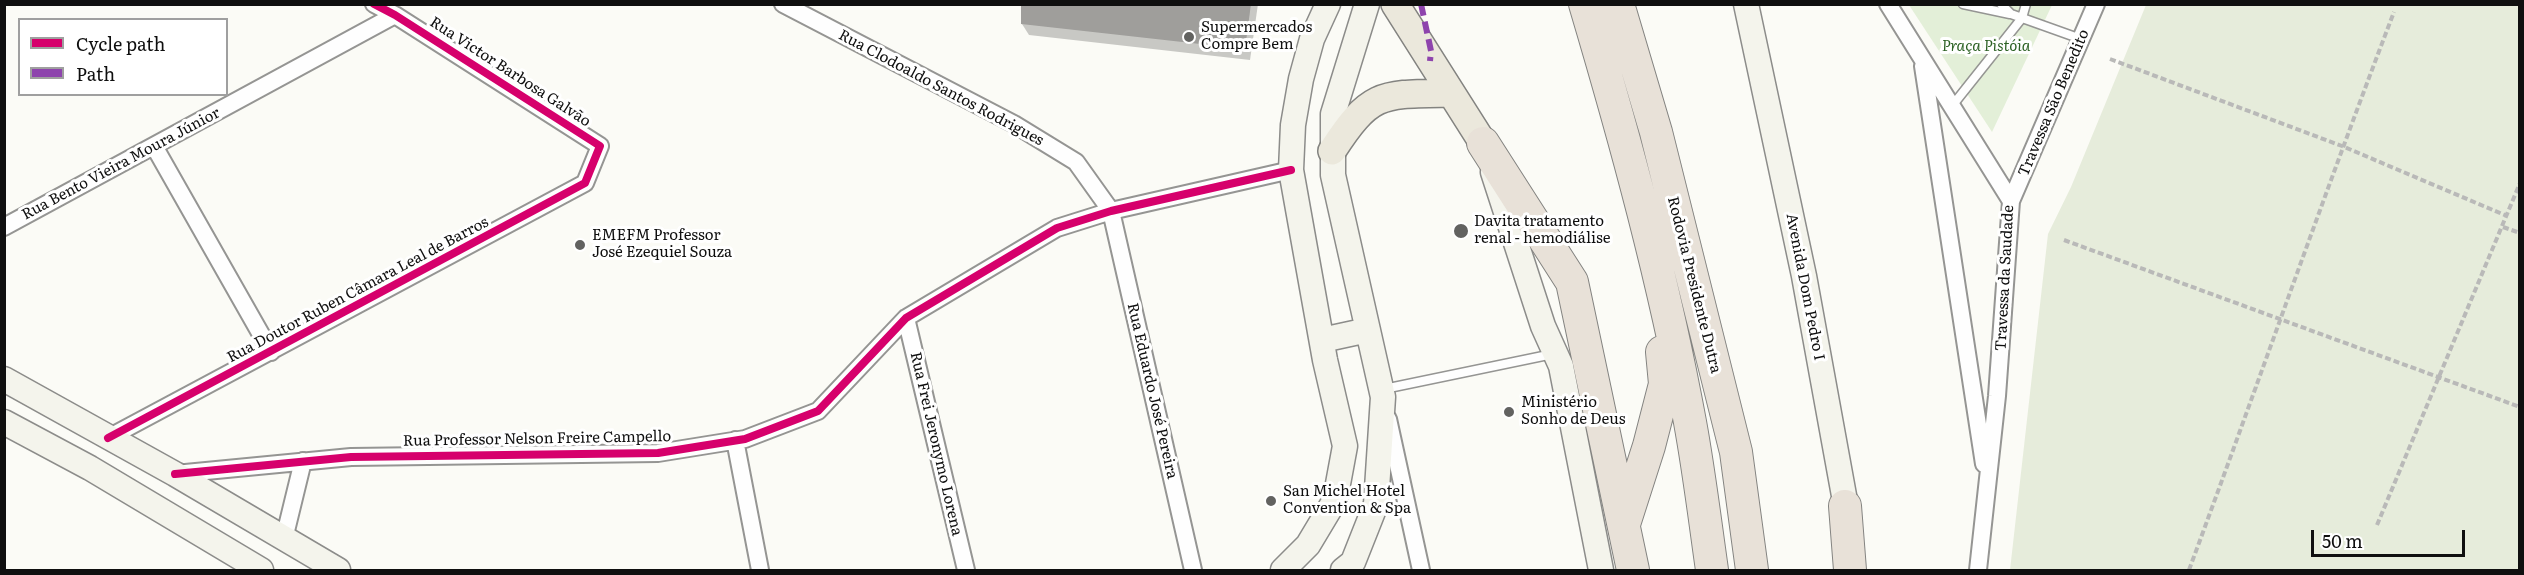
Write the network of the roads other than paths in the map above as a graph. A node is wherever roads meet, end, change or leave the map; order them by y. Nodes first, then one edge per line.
1 (374, 4) edge
2 (783, 4) edge
3 (1328, 4) edge
4 (1367, 4) edge
5 (1395, 4) edge
6 (1585, 4) edge
7 (1618, 4) edge
8 (1746, 4) edge
9 (1888, 4) edge
10 (1963, 4) edge
11 (2001, 4) edge
12 (2026, 4) edge
13 (2096, 4) edge
14 (2011, 14) junction
15 (395, 15) junction
16 (2022, 18) junction
17 (2081, 39) junction
18 (1922, 59) junction
19 (1451, 93) junction
20 (1952, 106) junction
21 (1483, 143) junction
22 (154, 146) junction
23 (600, 146) joint
24 (1332, 151) junction
25 (1291, 171) junction
26 (2011, 201) junction
27 (1111, 211) junction
28 (4, 227) edge
29 (1653, 253) junction
30 (906, 318) junction
31 (1543, 326) junction
32 (1368, 330) junction
33 (1322, 340) junction
34 (271, 352) junction
35 (1548, 355) junction
36 (4, 379) edge
37 (1382, 393) junction
38 (42, 400) junction
39 (14, 427) edge
40 (108, 438) junction
41 (735, 440) junction
42 (303, 462) junction
43 (175, 474) junction
44 (1988, 487) junction
45 (1845, 506) junction
46 (1623, 527) junction
47 (284, 538) junction
48 (1600, 567) edge
49 (261, 570) edge
50 (338, 570) edge
51 (760, 570) edge
52 (966, 570) edge
53 (1193, 570) edge
54 (1283, 570) edge
55 (1343, 570) edge
56 (1421, 570) edge
57 (1633, 570) edge
58 (1712, 570) edge
59 (1752, 570) edge
60 (1850, 570) edge
61 (1860, 570) edge
62 (1978, 570) edge

1 - 15 street, Rua Victor Barbosa Galvão
2 - 27 street, Rua Clodoaldo Santos Rodrigues
3 - 25 main road
4 - 24 main road
5 - 19 main road
6 - 29 highway
7 - 59 highway, Rodovia Presidente Dutra
8 - 45 main road, Avenida Dom Pedro I
9 - 18 street, Travessa da Saudade
10 - 14 lane
11 - 14 lane
12 - 16 lane
13 - 17 street, Travessa São Benedito
14 - 16 lane
15 - 22 street, Rua Bento Vieira Moura Júnior
15 - 23 street, Rua Victor Barbosa Galvão
16 - 17 lane
16 - 20 lane
17 - 26 street, Travessa São Benedito
18 - 20 street, Travessa da Saudade
18 - 44 street, Travessa da Saudade
19 - 21 main road
19 - 24 main road
20 - 26 street, Travessa da Saudade
21 - 31 main road
21 - 46 highway
22 - 28 street, Rua Bento Vieira Moura Júnior
22 - 34 street
23 - 34 street, Rua Doutor Ruben Câmara Leal de Barros
24 - 32 main road
25 - 27 street, Rua Professor Nelson Freire Campello
25 - 33 main road
26 - 44 street, Travessa da Saudade
27 - 30 street, Rua Professor Nelson Freire Campello
27 - 53 street, Rua Eduardo José Pereira
29 - 46 highway
29 - 58 highway
30 - 41 street, Rua Professor Nelson Freire Campello
30 - 52 street, Rua Frei Jeronymo Lorena
31 - 35 street
31 - 48 main road
32 - 33 main road
32 - 37 main road
33 - 54 main road
34 - 40 street, Rua Doutor Ruben Câmara Leal de Barros
35 - 37 lane
35 - 48 street
36 - 38 main road
37 - 55 main road
37 - 56 street
38 - 39 main road
38 - 40 main road
39 - 49 main road
40 - 43 main road
41 - 42 street, Rua Professor Nelson Freire Campello
41 - 51 street
42 - 43 street, Rua Professor Nelson Freire Campello
42 - 47 street
43 - 47 main road
44 - 62 street, Travessa da Saudade
45 - 60 highway
45 - 61 main road, Avenida Dom Pedro I
46 - 57 highway
47 - 50 main road

